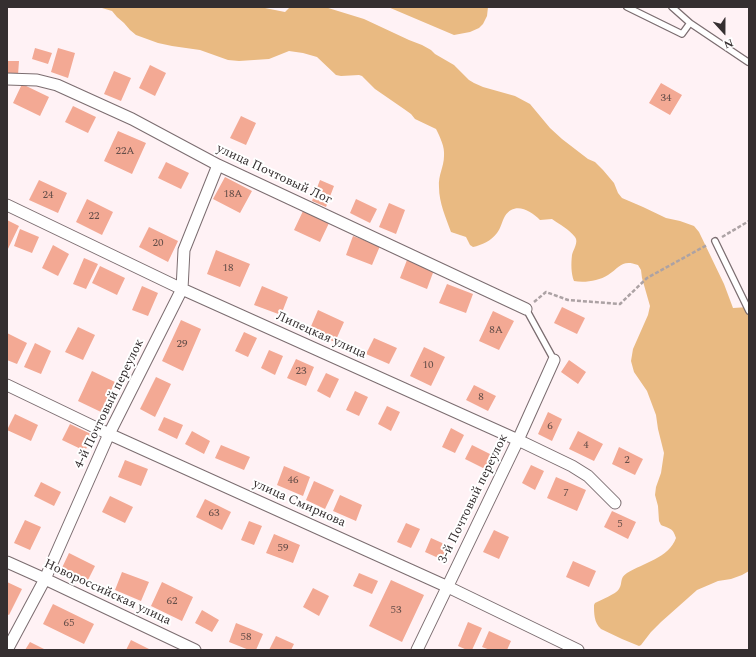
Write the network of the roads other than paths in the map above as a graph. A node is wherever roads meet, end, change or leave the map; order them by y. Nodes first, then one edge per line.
1 (626, 7) edge
2 (672, 7) edge
3 (690, 23) junction
4 (748, 62) dead end
5 (7, 79) edge
6 (218, 165) junction
7 (7, 205) edge
8 (715, 241) road end
9 (182, 289) junction
10 (526, 309) joint
11 (749, 310) edge
12 (554, 360) joint
13 (7, 385) edge
14 (109, 434) junction
15 (518, 440) junction
16 (615, 503) dead end
17 (7, 562) edge
18 (45, 579) junction
19 (448, 586) junction
20 (7, 650) edge
21 (195, 650) edge
22 (417, 650) edge
23 (578, 650) edge

1 - 3 lane
2 - 3 lane
3 - 4 lane
5 - 6 street, улица Почтовый Лог
6 - 9 street, 4-й Почтовый переулок
6 - 10 street, улица Почтовый Лог
7 - 9 street, Липецкая улица
8 - 11 lane
9 - 14 street, 4-й Почтовый переулок
9 - 15 street, Липецкая улица
10 - 12 lane
12 - 15 street, 3-й Почтовый переулок
13 - 14 street, улица Смирнова
14 - 18 street, 4-й Почтовый переулок
14 - 19 street, улица Смирнова
15 - 16 street, Липецкая улица
15 - 19 street, 3-й Почтовый переулок
17 - 18 street, Новороссийская улица
18 - 20 street, 4-й Почтовый переулок
18 - 21 street, Новороссийская улица
19 - 22 street, 3-й Почтовый переулок
19 - 23 street, улица Смирнова

